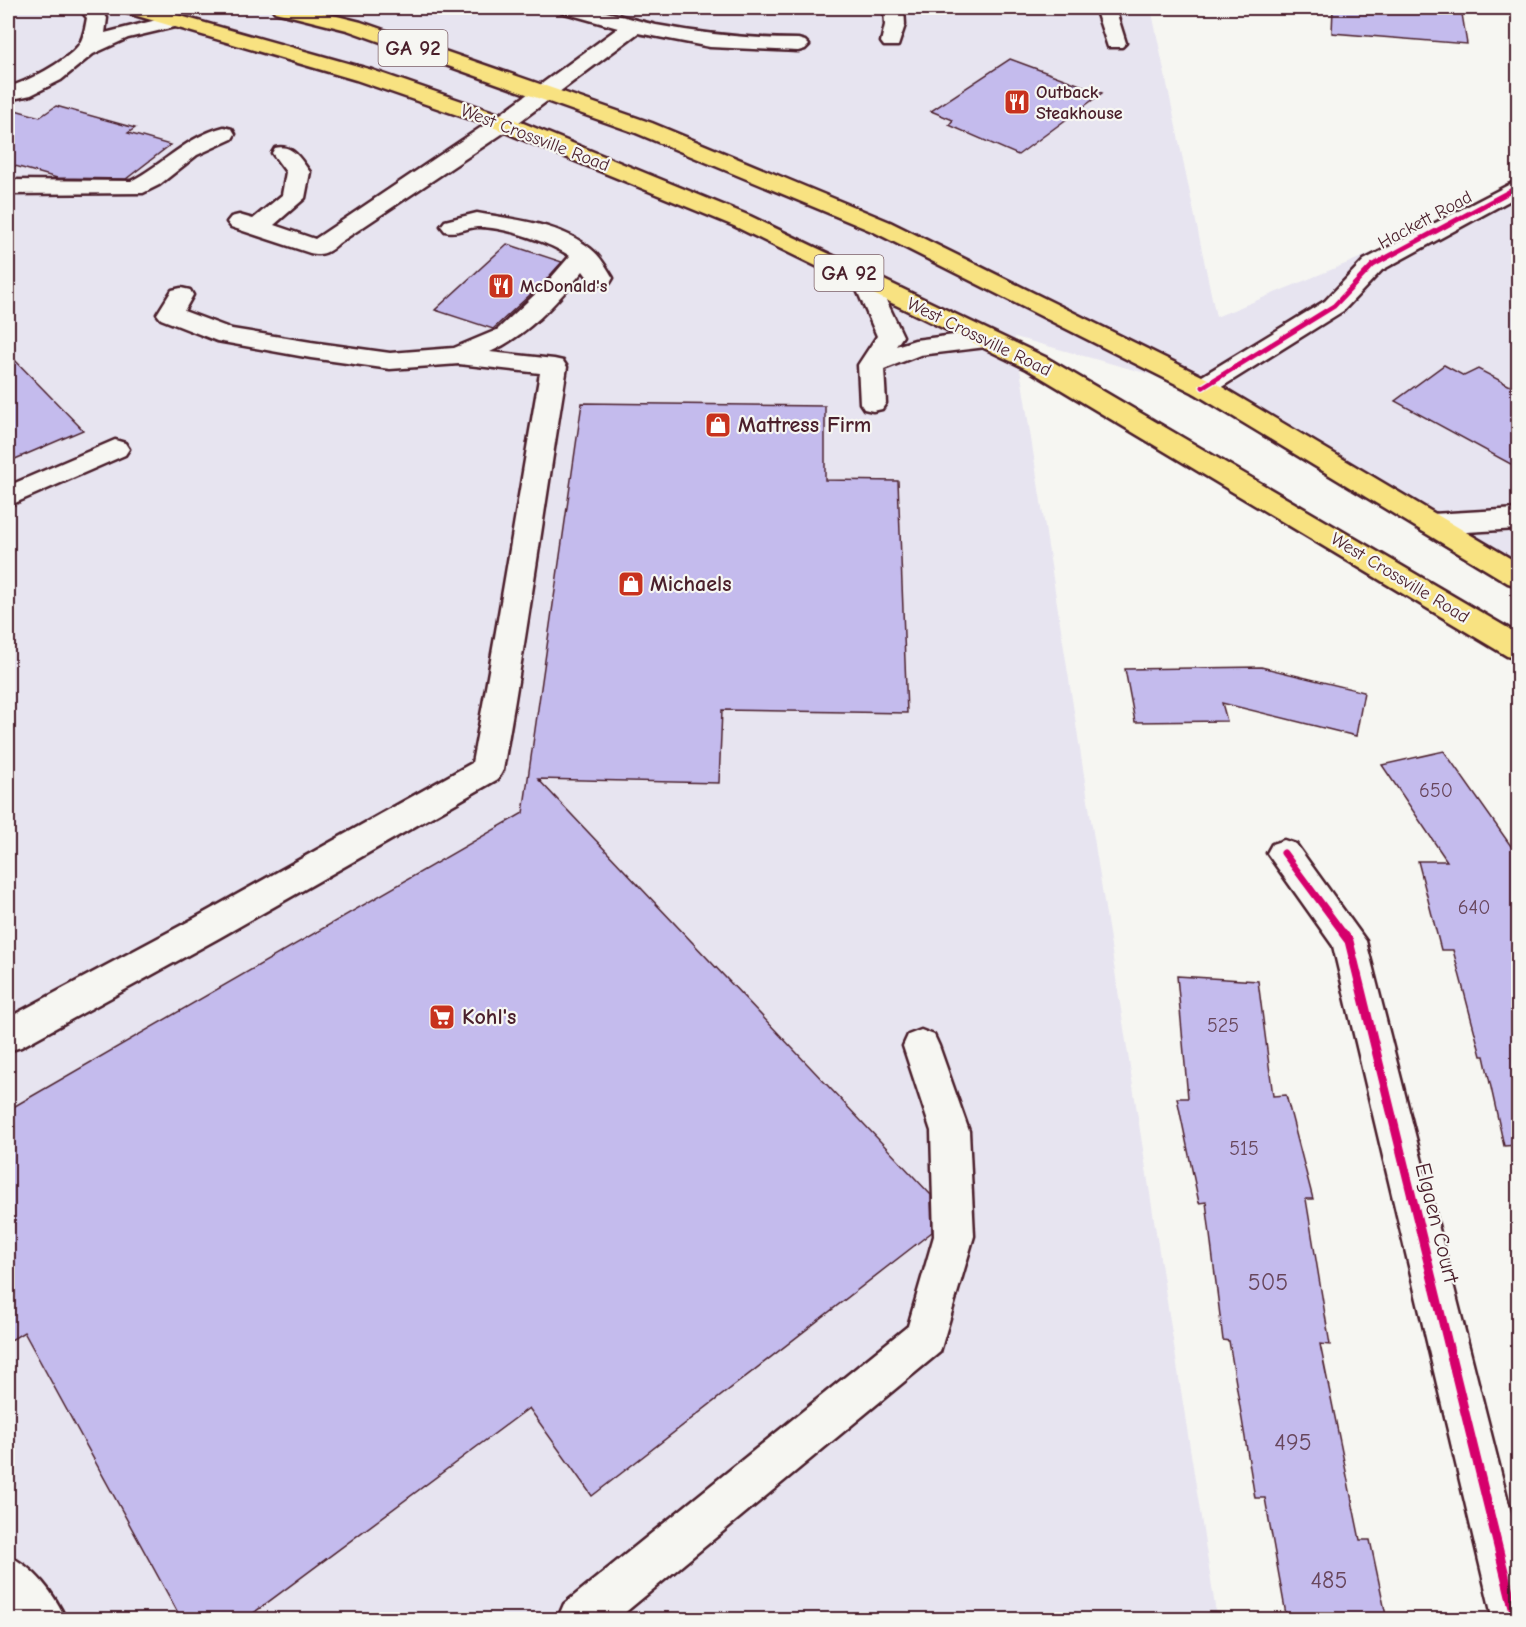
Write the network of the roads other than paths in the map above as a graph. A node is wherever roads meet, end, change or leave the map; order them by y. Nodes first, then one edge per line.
1 (89, 8) edge
2 (131, 8) edge
3 (568, 8) edge
4 (894, 8) edge
5 (1105, 8) edge
6 (288, 9) edge
7 (176, 21) junction
8 (632, 28) junction
9 (891, 42) dead end
10 (1115, 43) dead end
11 (798, 45) dead end
12 (86, 50) junction
13 (25, 68) dead end
14 (60, 77) junction
15 (8, 94) edge
16 (543, 95) junction
17 (503, 123) junction
18 (224, 134) dead end
19 (283, 153) dead end
20 (1518, 187) edge
21 (8, 188) edge
22 (453, 226) dead end
23 (584, 255) junction
24 (601, 278) dead end
25 (865, 281) junction
26 (181, 295) dead end
27 (987, 339) junction
28 (459, 356) junction
29 (872, 365) junction
30 (1203, 387) junction
31 (873, 403) dead end
32 (115, 449) dead end
33 (8, 497) edge
34 (1518, 519) edge
35 (1432, 524) junction
36 (1518, 576) edge
37 (1518, 648) edge
38 (1284, 853) dead end
39 (8, 1036) edge
40 (921, 1046) dead end
41 (8, 1578) edge
42 (43, 1620) edge
43 (580, 1620) edge
44 (1516, 1620) edge

1 - 12 street
2 - 7 main road, West Crossville Road / GA 92
3 - 8 street
4 - 9 street
5 - 10 street
6 - 16 main road, West Crossville Road / GA 92
7 - 12 street
7 - 17 main road, West Crossville Road / GA 92
8 - 11 street
8 - 16 street
12 - 14 street
13 - 14 street
14 - 15 street
16 - 17 street
16 - 30 main road, West Crossville Road / GA 92
17 - 19 street
17 - 25 main road, West Crossville Road / GA 92
18 - 21 street
20 - 30 street, Hackett Road
22 - 23 street
23 - 24 street
23 - 28 street
25 - 27 main road, West Crossville Road / GA 92
25 - 29 street
26 - 28 street
27 - 29 street
27 - 37 main road, West Crossville Road / GA 92
28 - 39 street
29 - 31 street
30 - 35 main road, West Crossville Road / GA 92
32 - 33 street
34 - 35 street
35 - 36 main road, West Crossville Road / GA 92
38 - 44 street, Elgaen Court
40 - 43 street
41 - 42 street

